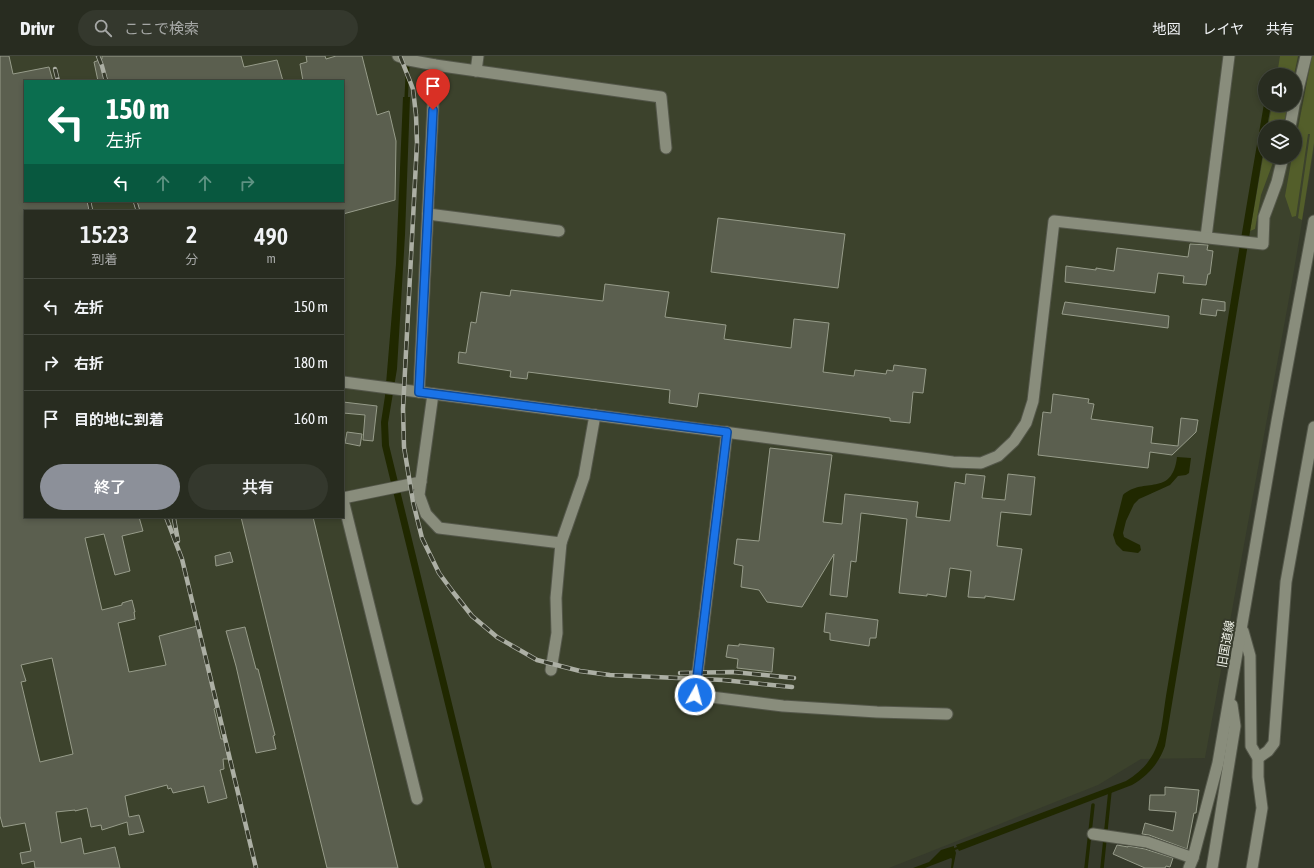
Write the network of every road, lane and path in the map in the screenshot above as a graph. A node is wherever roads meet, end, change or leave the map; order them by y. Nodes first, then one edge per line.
1 (398, 56) edge
2 (478, 56) edge
3 (1229, 56) edge
4 (1306, 56) edge
5 (435, 65) junction
6 (476, 71) junction
7 (1302, 73) edge
8 (666, 148) dead end
9 (1282, 164) edge
10 (428, 214) junction
11 (1314, 221) edge
12 (559, 231) dead end
13 (1206, 237) junction
14 (344, 382) edge
15 (419, 392) junction
16 (433, 394) junction
17 (595, 415) junction
18 (1314, 427) edge
19 (727, 432) junction
20 (421, 482) junction
21 (344, 499) edge
22 (344, 503) edge
23 (561, 543) junction
24 (1242, 628) junction
25 (551, 670) dead end
26 (1231, 694) junction
27 (946, 714) dead end
28 (1258, 758) junction
29 (417, 799) dead end
30 (1093, 834) dead end
31 (1191, 863) edge
32 (1212, 868) edge
33 (1252, 868) edge

1 - 5 street
2 - 6 street
3 - 13 street
4 - 7 street
5 - 6 street
5 - 10 street
6 - 8 street
9 - 13 street
10 - 12 street
10 - 15 street
11 - 24 street, 旧国道線
13 - 19 street
14 - 15 street
15 - 16 street
16 - 17 street
16 - 20 street
17 - 19 street
17 - 23 street
18 - 28 street
19 - 27 street
20 - 21 street
20 - 23 street
22 - 29 street
23 - 25 street
24 - 26 street, 旧国道線
24 - 28 street
26 - 31 street, 旧国道線
26 - 32 street
28 - 33 street
30 - 31 street

